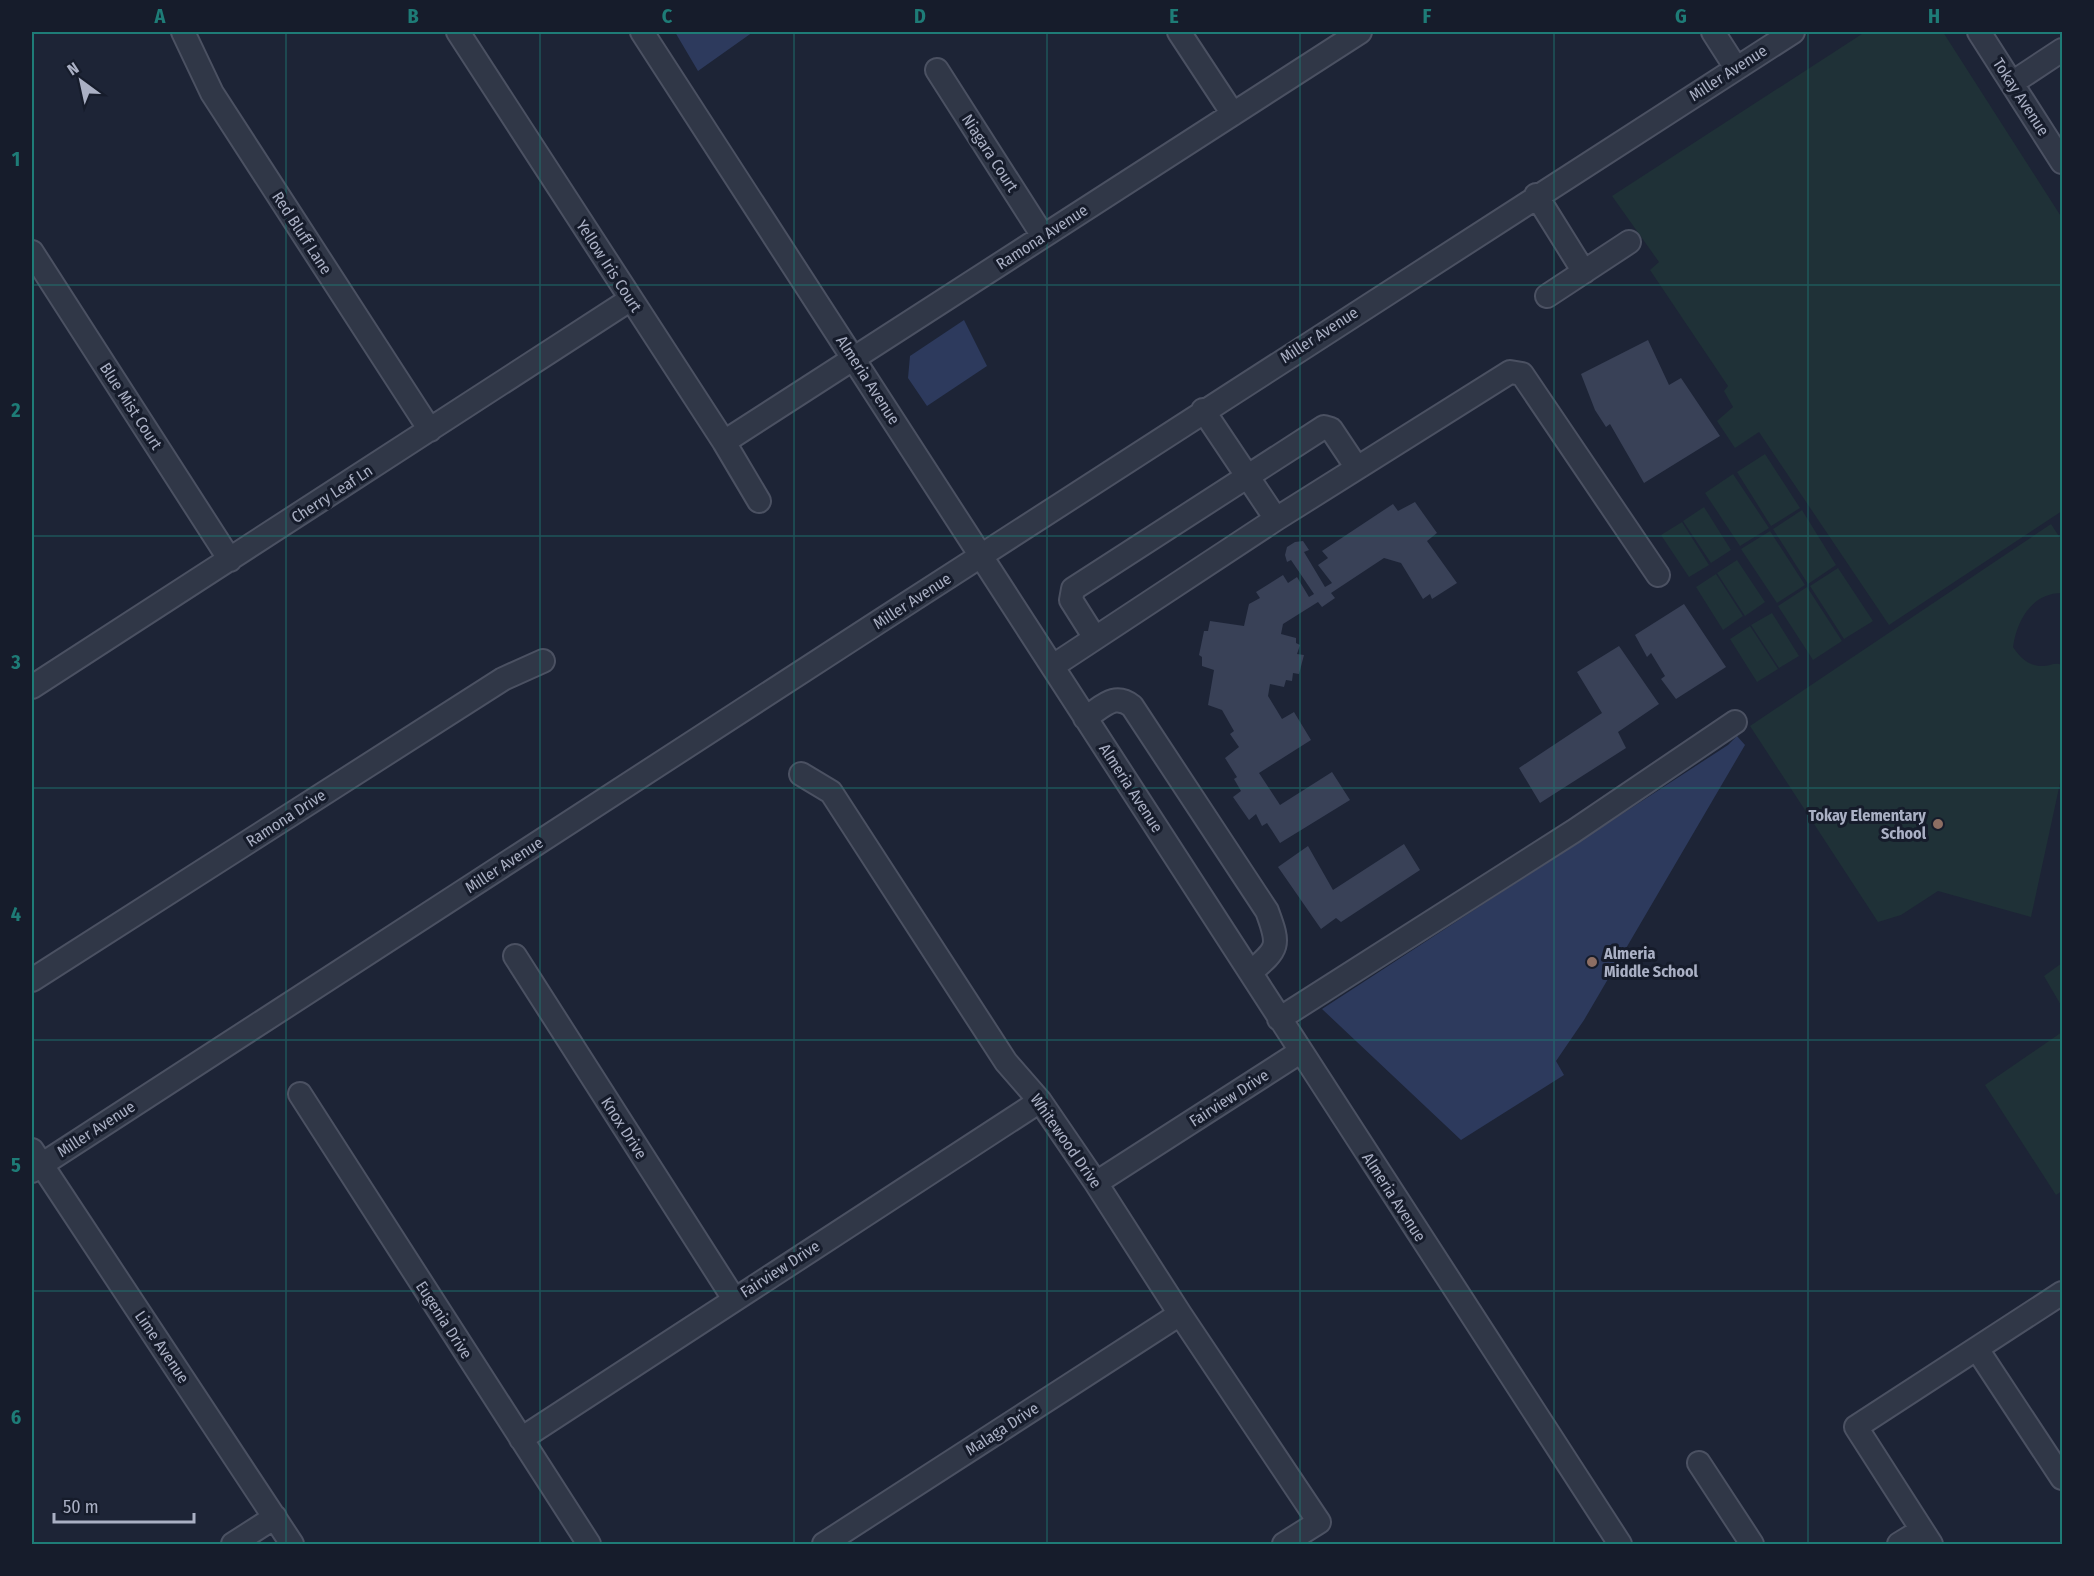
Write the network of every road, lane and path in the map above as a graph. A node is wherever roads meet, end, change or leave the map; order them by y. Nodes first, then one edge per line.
1 (183, 32) edge
2 (458, 32) edge
3 (642, 32) edge
4 (1179, 32) edge
5 (1360, 32) edge
6 (1713, 32) edge
7 (1793, 32) edge
8 (1979, 32) edge
9 (2062, 50) edge
10 (1736, 68) junction
11 (937, 70) dead end
12 (2012, 83) junction
13 (1233, 114) junction
14 (2062, 162) edge
15 (1536, 195) junction
16 (1043, 236) junction
17 (1629, 242) dead end
18 (32, 252) edge
19 (1584, 272) junction
20 (1547, 296) dead end
21 (631, 299) junction
22 (855, 360) junction
23 (1203, 410) junction
24 (430, 430) junction
25 (724, 442) junction
26 (1357, 468) junction
27 (1248, 476) junction
28 (759, 501) dead end
29 (1276, 519) junction
30 (981, 556) junction
31 (230, 560) junction
32 (1658, 575) dead end
33 (1095, 638) junction
34 (543, 661) dead end
35 (1053, 666) junction
36 (32, 687) edge
37 (1085, 718) junction
38 (1735, 722) dead end
39 (801, 774) dead end
40 (515, 956) dead end
41 (1251, 972) junction
42 (32, 980) edge
43 (1279, 1019) junction
44 (1300, 1052) junction
45 (300, 1094) dead end
46 (1040, 1101) junction
47 (34, 1162) edge
48 (1096, 1183) junction
49 (2062, 1293) edge
50 (734, 1299) junction
51 (1180, 1314) junction
52 (1977, 1348) junction
53 (521, 1439) junction
54 (1699, 1463) dead end
55 (2062, 1478) edge
56 (275, 1517) junction
57 (1927, 1537) edge
58 (233, 1545) edge
59 (292, 1545) edge
60 (590, 1545) edge
61 (824, 1545) edge
62 (1284, 1545) edge
63 (1620, 1545) edge
64 (1752, 1545) edge
65 (1899, 1545) edge

1 - 24 street, Red Bluff Lane
2 - 21 street, Yellow Iris Court
3 - 22 street, Almeria Avenue
4 - 13 street
5 - 13 street, Ramona Avenue
6 - 10 street
7 - 10 street, Miller Avenue
8 - 12 street, Tokay Avenue
9 - 12 street
10 - 15 street, Miller Avenue
11 - 16 street, Niagara Court
12 - 14 street, Tokay Avenue
13 - 16 street, Ramona Avenue
15 - 19 street
15 - 23 street, Miller Avenue
16 - 22 street, Ramona Avenue
17 - 19 street
18 - 31 street, Blue Mist Court
19 - 20 street
21 - 24 street, Cherry Leaf Ln
21 - 25 street, Yellow Iris Court
22 - 25 street, Ramona Avenue
22 - 30 street, Almeria Avenue
23 - 27 street
23 - 30 street, Miller Avenue
24 - 31 street, Cherry Leaf Ln
25 - 28 street, Yellow Iris Court
26 - 27 street
26 - 29 street
26 - 32 street
27 - 29 street
27 - 33 street
29 - 33 street
30 - 35 street, Almeria Avenue
30 - 47 street, Miller Avenue
31 - 36 street, Cherry Leaf Ln
33 - 35 street
34 - 42 street, Ramona Drive
35 - 37 street, Almeria Avenue
37 - 41 street, Almeria Avenue
37 - 41 street
38 - 43 street
39 - 46 street, Whitewood Drive
40 - 50 street, Knox Drive
41 - 43 street, Almeria Avenue
43 - 44 street, Almeria Avenue
44 - 48 street, Fairview Drive
44 - 63 street, Almeria Avenue
45 - 53 street, Eugenia Drive
46 - 48 street, Whitewood Drive
46 - 50 street, Fairview Drive
47 - 56 street, Lime Avenue
48 - 51 street, Whitewood Drive
49 - 52 street
50 - 53 street, Fairview Drive
51 - 61 street, Malaga Drive
51 - 62 street, Whitewood Drive
52 - 55 street
52 - 57 street
53 - 60 street, Eugenia Drive
54 - 64 street
56 - 58 street
56 - 59 street, Lime Avenue
57 - 65 street

